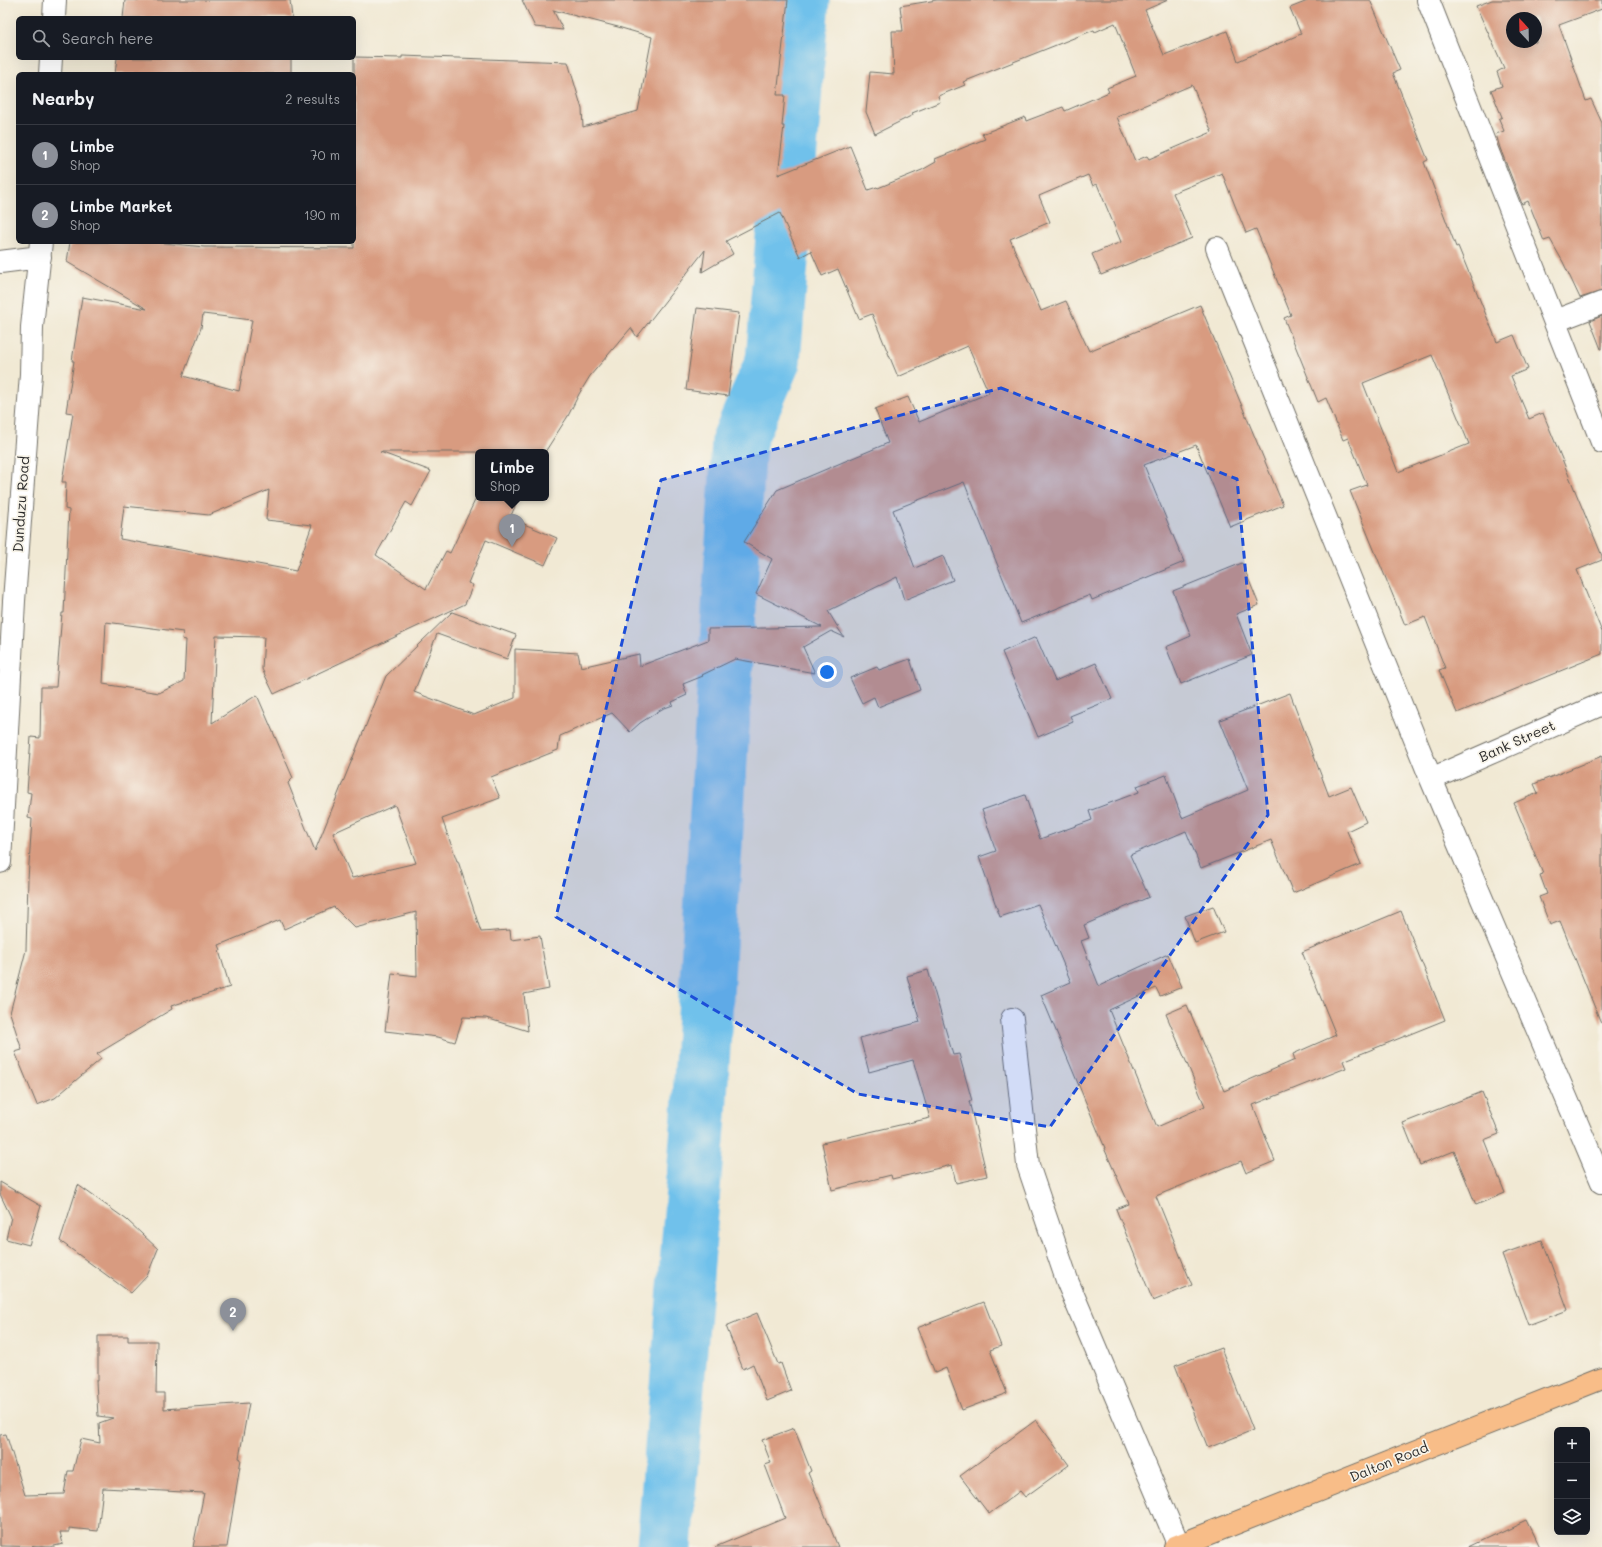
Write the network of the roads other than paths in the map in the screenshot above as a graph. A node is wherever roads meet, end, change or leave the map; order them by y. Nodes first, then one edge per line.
1 (55, 0) edge
2 (1428, 0) edge
3 (54, 16) edge
4 (51, 60) edge
5 (50, 72) edge
6 (1217, 248) dead end
7 (40, 249) edge
8 (0, 262) edge
9 (1602, 303) edge
10 (1555, 321) junction
11 (1602, 442) edge
12 (1602, 704) edge
13 (1431, 778) junction
14 (0, 862) edge
15 (1012, 1019) dead end
16 (1602, 1182) edge
17 (1602, 1378) edge
18 (1177, 1546) edge

1 - 3 street
2 - 10 street
4 - 5 street
6 - 13 street
7 - 8 street
7 - 14 street, Dunduzu Road
9 - 10 street
10 - 11 street
12 - 13 street, Bank Street
13 - 16 street
15 - 18 street
17 - 18 main road, Dalton Road

